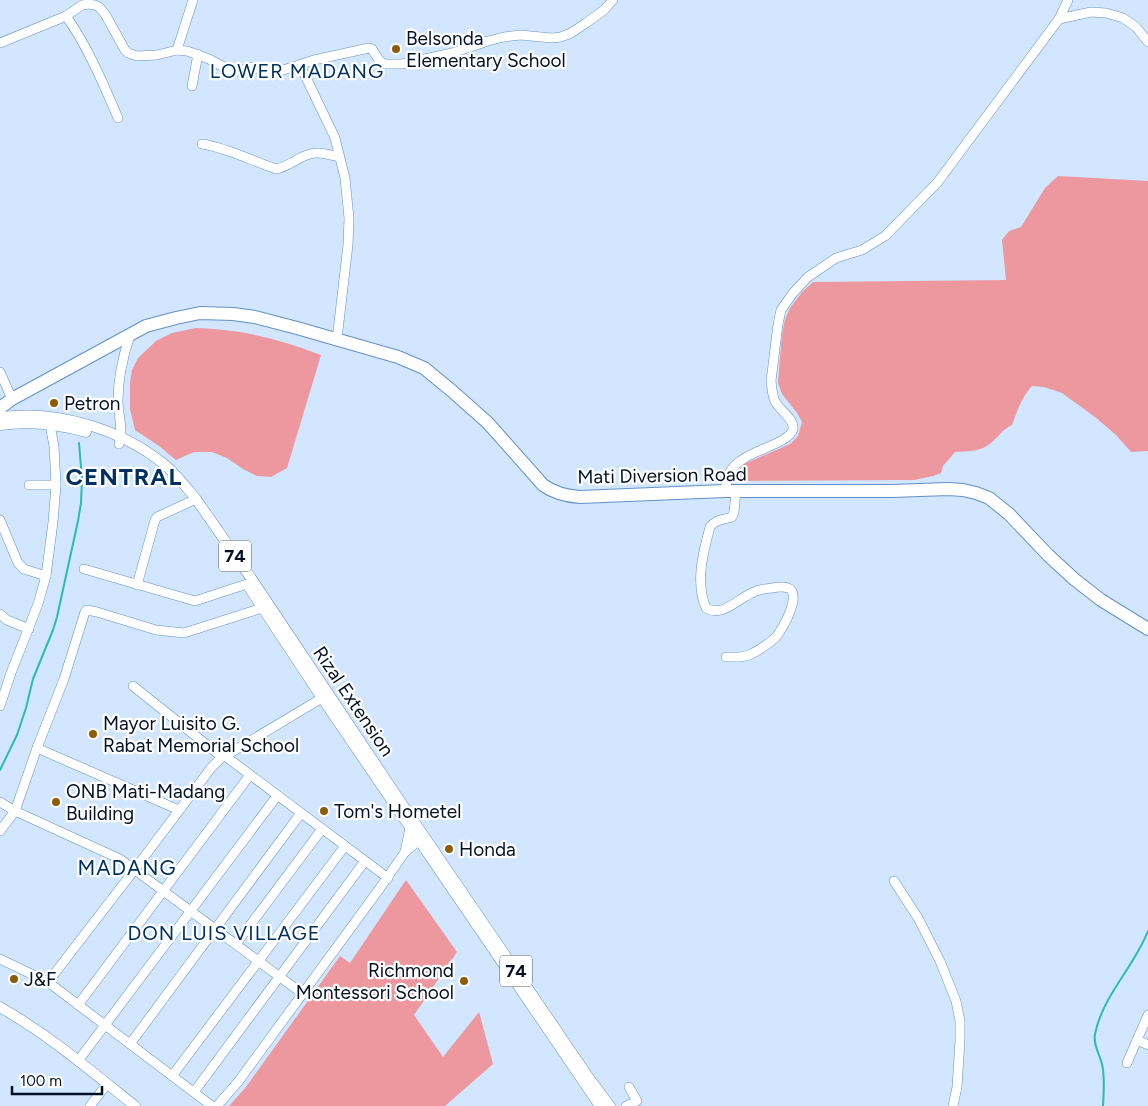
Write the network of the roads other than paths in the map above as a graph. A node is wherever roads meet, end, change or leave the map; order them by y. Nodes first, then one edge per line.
1 (193, 0) edge
2 (613, 0) edge
3 (1068, 0) edge
4 (66, 16) junction
5 (1060, 19) junction
6 (1, 41) edge
7 (1148, 42) edge
8 (177, 50) junction
9 (198, 54) junction
10 (300, 65) junction
11 (192, 86) dead end
12 (118, 118) dead end
13 (202, 144) dead end
14 (339, 157) junction
15 (130, 334) junction
16 (336, 339) junction
17 (0, 372) edge
18 (12, 399) junction
19 (0, 408) edge
20 (0, 417) edge
21 (0, 425) edge
22 (50, 425) junction
23 (120, 440) junction
24 (29, 485) dead end
25 (56, 485) junction
26 (731, 491) junction
27 (193, 500) junction
28 (0, 520) edge
29 (84, 568) dead end
30 (46, 576) junction
31 (248, 584) junction
32 (137, 585) junction
33 (262, 608) junction
34 (0, 614) edge
35 (29, 629) junction
36 (1148, 629) edge
37 (726, 657) dead end
38 (4, 684) edge
39 (133, 686) dead end
40 (325, 696) junction
41 (0, 706) edge
42 (37, 748) junction
43 (223, 756) junction
44 (250, 775) junction
45 (277, 796) junction
46 (0, 802) edge
47 (179, 810) junction
48 (15, 811) junction
49 (301, 813) junction
50 (413, 826) junction
51 (322, 829) junction
52 (0, 831) edge
53 (421, 838) junction
54 (345, 846) junction
55 (405, 852) junction
56 (366, 861) junction
57 (135, 869) junction
58 (388, 878) junction
59 (894, 881) dead end
60 (164, 890) junction
61 (191, 910) junction
62 (215, 928) junction
63 (236, 944) junction
64 (0, 960) edge
65 (258, 960) junction
66 (280, 977) junction
67 (48, 982) junction
68 (303, 994) junction
69 (78, 1005) junction
70 (0, 1007) edge
71 (1148, 1015) edge
72 (105, 1025) junction
73 (1137, 1040) junction
74 (130, 1044) junction
75 (1148, 1045) edge
76 (78, 1060) junction
77 (1127, 1063) dead end
78 (172, 1076) junction
79 (108, 1084) junction
80 (629, 1087) dead end
81 (194, 1092) junction
82 (90, 1106) edge
83 (135, 1106) edge
84 (212, 1106) edge
85 (217, 1106) edge
86 (600, 1106) edge
87 (610, 1106) edge
88 (626, 1106) edge
89 (953, 1106) edge

1 - 8 street
2 - 10 street
3 - 5 street
4 - 6 street
4 - 8 street
4 - 12 street
5 - 7 street
5 - 26 street
8 - 9 street
9 - 10 street
9 - 11 street
10 - 14 street
13 - 14 street
14 - 16 street
15 - 16 highway, Mati Diversion Road
15 - 18 highway, Mati Diversion Road
15 - 23 street
16 - 26 highway, Mati Diversion Road
17 - 18 street
18 - 19 highway, Mati Diversion Road
20 - 23 main road, Rizal Extension / 74
21 - 22 main road, Rizal Extension / 74
22 - 23 main road, Rizal Extension / 74
22 - 25 street
23 - 27 main road, Rizal Extension / 74
24 - 25 street
25 - 30 street
26 - 36 highway, Mati Diversion Road
26 - 37 street
27 - 31 main road, Rizal Extension / 74
27 - 32 street
27 - 40 main road, Rizal Extension / 74
28 - 30 street
29 - 32 street
30 - 35 street
31 - 32 street
31 - 33 main road, Rizal Extension / 74
33 - 40 main road, Rizal Extension / 74
33 - 42 street
34 - 35 street
35 - 38 street
38 - 41 street
39 - 43 street
40 - 43 street
40 - 50 main road, Rizal Extension / 74
42 - 47 street
42 - 48 street
43 - 44 street
43 - 47 street
44 - 45 street
44 - 60 street
45 - 49 street
45 - 61 street
46 - 48 street
47 - 57 street
48 - 52 street
48 - 57 street
49 - 51 street
49 - 62 street
50 - 53 main road, Rizal Extension / 74
50 - 55 street
51 - 54 street
51 - 63 street
53 - 55 street
53 - 86 main road, Rizal Extension / 74
53 - 87 main road, Rizal Extension / 74
54 - 56 street
54 - 65 street
55 - 58 street
56 - 58 street
56 - 66 street
57 - 60 street
57 - 67 street
58 - 68 street
59 - 89 street
60 - 61 street
60 - 69 street
61 - 62 street
61 - 72 street
62 - 63 street
62 - 74 street
63 - 65 street
64 - 67 street
65 - 66 street
65 - 78 street
66 - 68 street
66 - 81 street
67 - 69 street
68 - 85 street
69 - 72 street
70 - 76 main road
71 - 73 street
72 - 74 street
72 - 76 street
73 - 75 street
73 - 77 street
74 - 78 street
76 - 79 main road
78 - 81 street
79 - 82 street
79 - 83 main road
80 - 88 street
81 - 84 street

